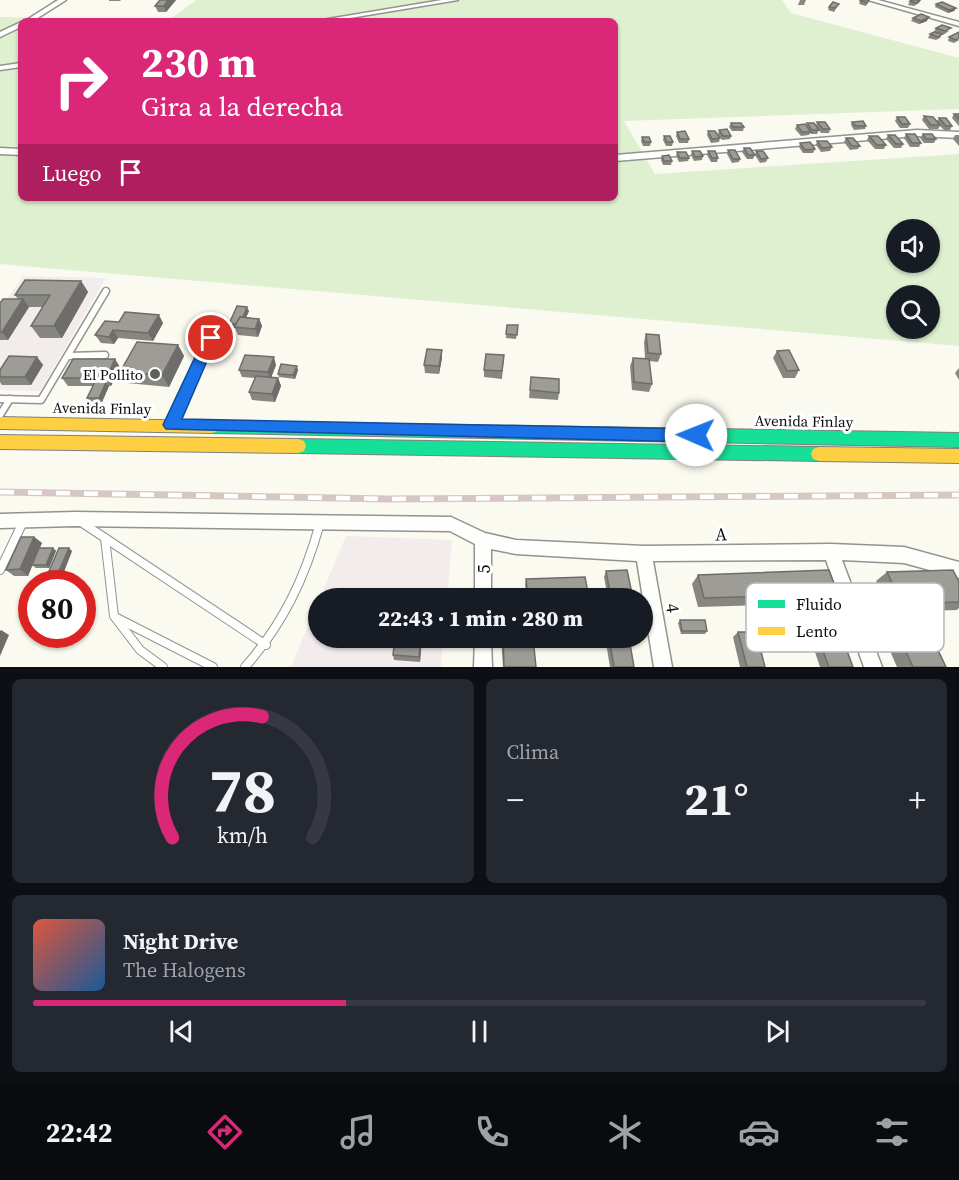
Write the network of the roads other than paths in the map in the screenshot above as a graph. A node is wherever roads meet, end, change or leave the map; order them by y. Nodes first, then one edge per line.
1 (63, 0) edge
2 (455, 0) edge
3 (871, 0) edge
4 (33, 18) edge
5 (338, 18) edge
6 (959, 24) edge
7 (18, 26) edge
8 (0, 35) edge
9 (18, 65) edge
10 (0, 68) edge
11 (959, 135) edge
12 (0, 150) edge
13 (18, 152) edge
14 (618, 158) edge
15 (106, 291) dead end
16 (211, 338) dead end
17 (105, 355) dead end
18 (68, 356) junction
19 (0, 399) edge
20 (10, 399) junction
21 (0, 415) edge
22 (0, 423) edge
23 (171, 425) junction
24 (959, 440) edge
25 (0, 442) edge
26 (165, 442) junction
27 (959, 456) edge
28 (75, 519) junction
29 (0, 521) edge
30 (24, 521) junction
31 (320, 522) junction
32 (105, 538) junction
33 (483, 540) junction
34 (831, 552) junction
35 (644, 554) junction
36 (0, 570) edge
37 (959, 570) edge
38 (842, 583) edge
39 (483, 588) edge
40 (114, 616) junction
41 (266, 645) junction
42 (483, 648) edge
43 (868, 652) edge
44 (163, 667) edge
45 (213, 667) edge
46 (245, 667) edge
47 (483, 667) edge
48 (663, 667) edge
49 (873, 667) edge

1 - 4 street
2 - 5 street
3 - 6 street
7 - 8 street
9 - 10 street
11 - 14 street
12 - 13 street
15 - 18 lane
16 - 23 lane
17 - 18 lane
18 - 20 lane
19 - 20 lane
20 - 21 lane
22 - 23 highway, Avenida Finlay
23 - 24 highway, Avenida Finlay
23 - 26 lane
25 - 26 highway
26 - 27 highway
28 - 30 street, A
28 - 31 street, A
28 - 32 lane
29 - 30 street, A
30 - 36 lane
31 - 33 street, A
31 - 41 lane
32 - 40 lane
32 - 41 lane
33 - 35 street, A
33 - 39 street, 5
34 - 35 street, A
34 - 37 street, A
34 - 38 street
35 - 48 street, 4
40 - 44 lane
40 - 45 lane
41 - 46 lane
42 - 47 street
43 - 49 street

